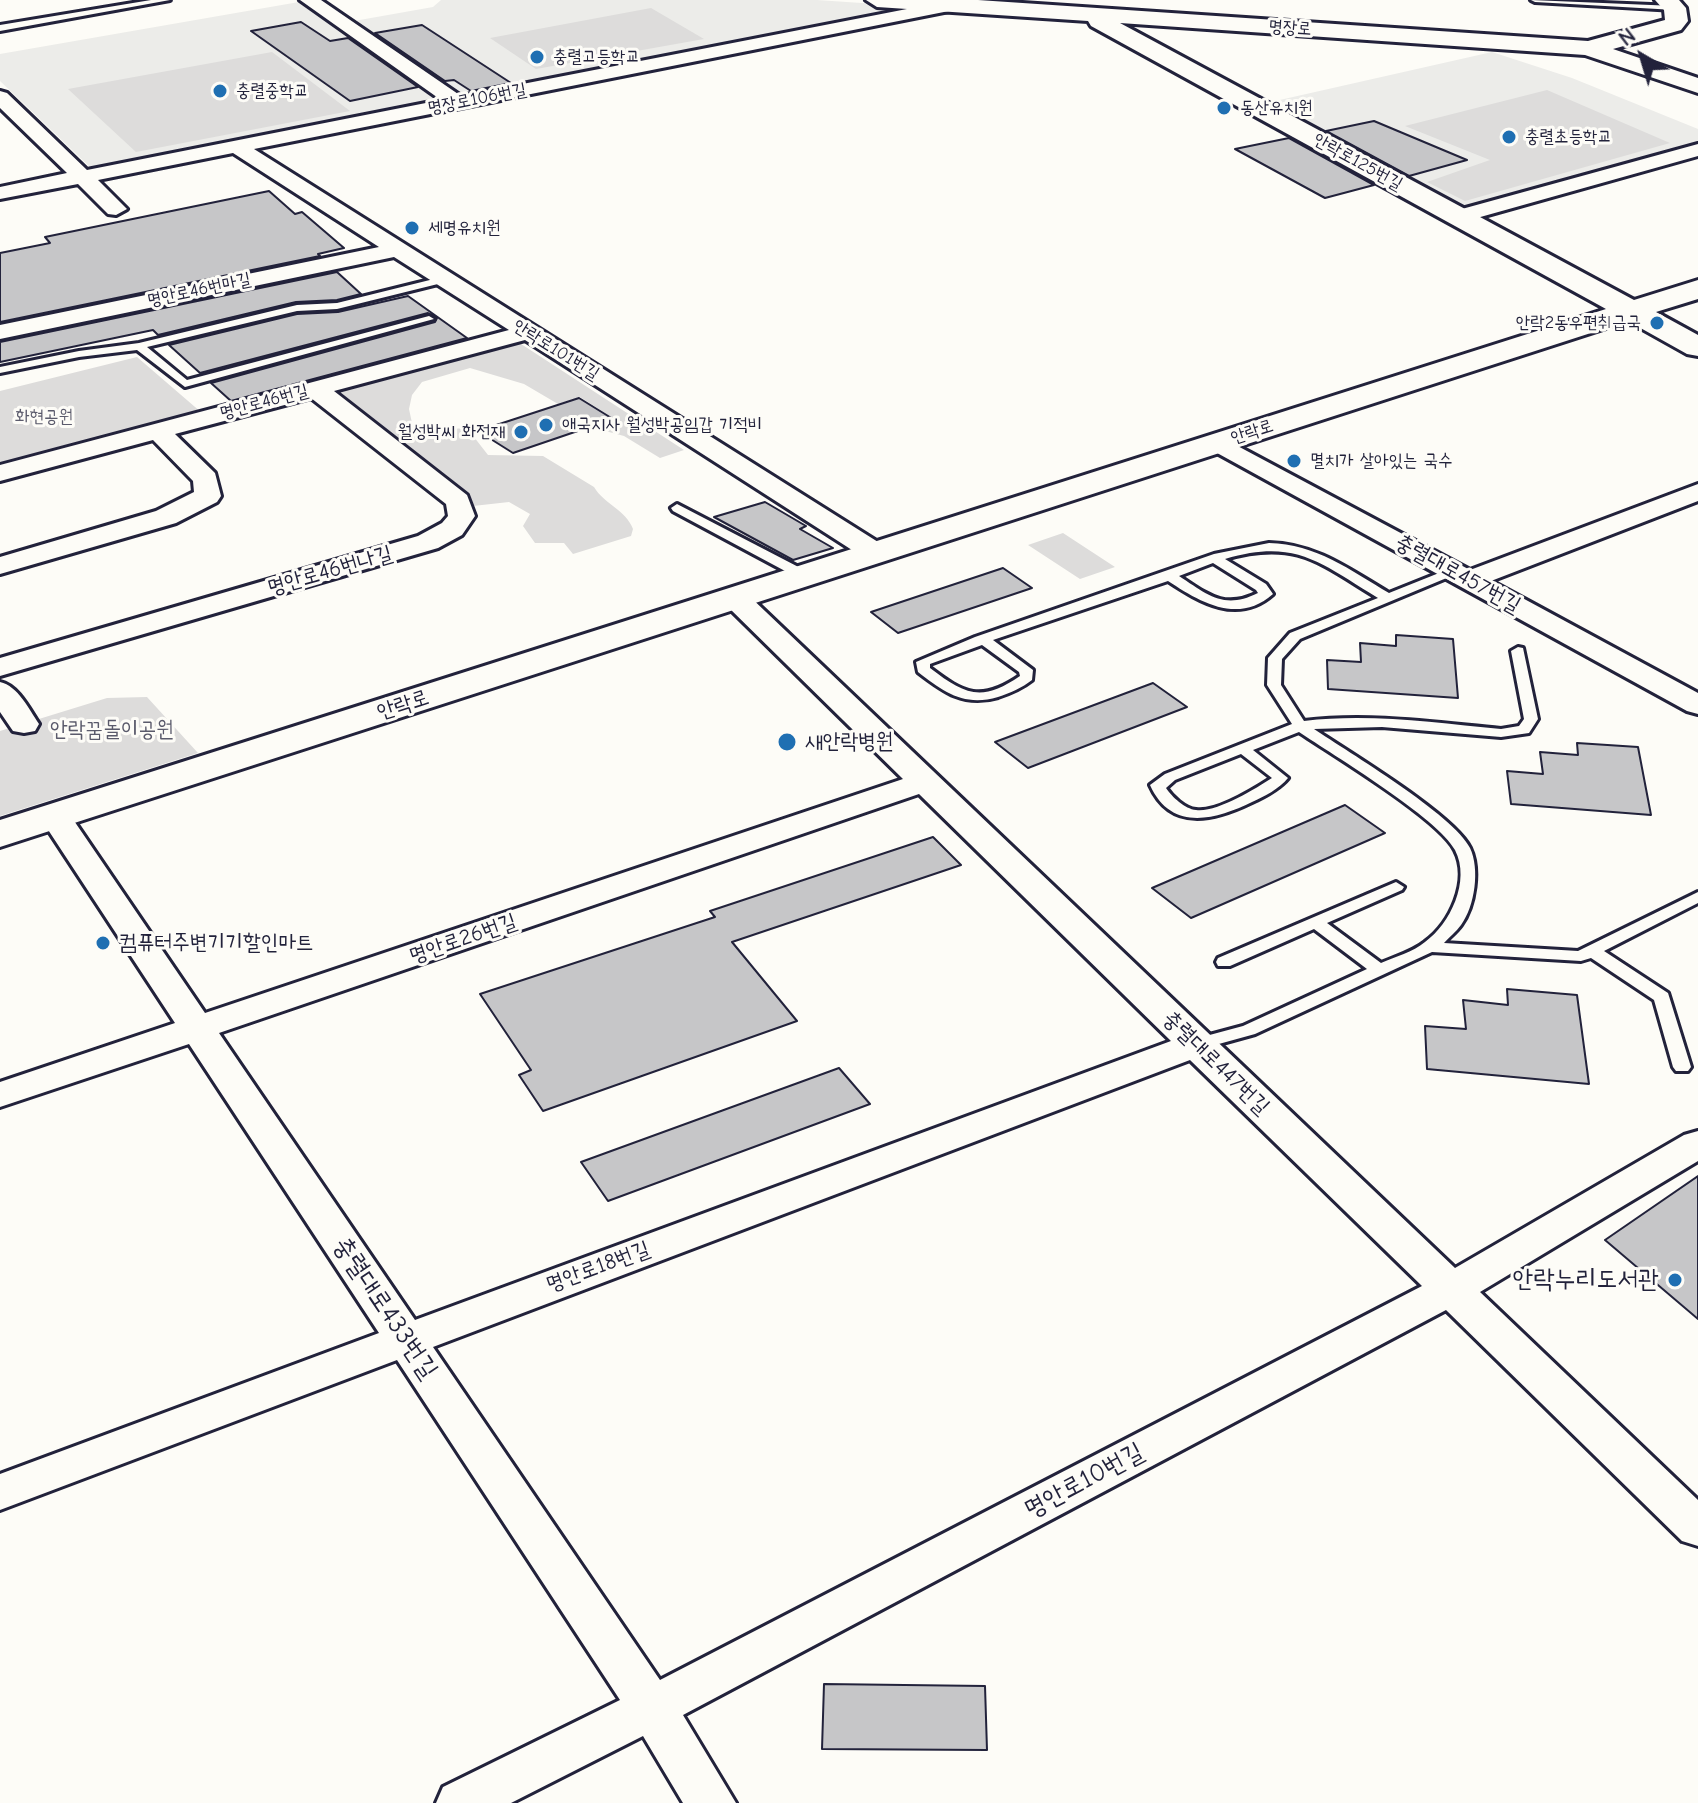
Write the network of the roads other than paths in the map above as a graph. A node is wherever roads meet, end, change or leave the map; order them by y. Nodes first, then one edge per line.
1 (166, 0) edge
2 (309, 0) edge
3 (877, 0) edge
4 (1535, 0) edge
5 (1671, 4) edge
6 (954, 5) junction
7 (1086, 14) junction
8 (0, 28) edge
9 (1588, 48) junction
10 (1698, 86) edge
11 (0, 97) edge
12 (458, 103) junction
13 (22, 118) junction
14 (0, 122) edge
15 (237, 147) junction
16 (1698, 150) edge
17 (83, 177) junction
18 (0, 193) edge
19 (116, 209) dead end
20 (1459, 217) junction
21 (399, 249) junction
22 (446, 279) junction
23 (1698, 289) edge
24 (1630, 311) junction
25 (429, 319) dead end
26 (0, 332) edge
27 (528, 332) junction
28 (139, 346) junction
29 (1698, 347) edge
30 (0, 370) edge
31 (315, 389) junction
32 (158, 431) junction
33 (1217, 443) junction
34 (0, 473) edge
35 (1698, 492) edge
36 (677, 508) dead end
37 (876, 553) junction
38 (1217, 560) junction
39 (0, 566) edge
40 (805, 576) junction
41 (1170, 576) junction
42 (1461, 576) junction
43 (735, 598) junction
44 (1389, 599) junction
45 (984, 640) junction
46 (1518, 651) dead end
47 (0, 667) edge
48 (0, 691) edge
49 (1698, 705) edge
50 (24, 724) dead end
51 (1300, 726) junction
52 (1243, 749) junction
53 (925, 782) junction
54 (55, 816) junction
55 (0, 834) edge
56 (1396, 887) dead end
57 (1698, 897) edge
58 (1315, 922) junction
59 (1430, 947) junction
60 (1592, 951) junction
61 (1224, 962) dead end
62 (1379, 970) junction
63 (198, 1028) junction
64 (1197, 1044) junction
65 (1682, 1067) dead end
66 (0, 1095) edge
67 (1698, 1144) edge
68 (1452, 1289) junction
69 (406, 1339) junction
70 (0, 1492) edge
71 (1698, 1528) edge
72 (652, 1708) junction
73 (461, 1803) edge
74 (711, 1803) edge

1 - 8 lane
2 - 12 street
3 - 6 main road, 명장로
4 - 5 lane
5 - 9 main road
6 - 7 main road, 명장로
6 - 12 street, 명장로106번길
7 - 9 main road, 명장로
7 - 20 main road, 안락로125번길
9 - 10 main road, 명장로
11 - 13 street
12 - 15 street, 명장로106번길
13 - 14 street
13 - 17 street
15 - 17 street, 명장로106번길
15 - 21 street, 안락로101번길
16 - 20 street
17 - 18 street, 명장로106번길
17 - 19 street
20 - 24 main road, 안락로125번길
21 - 22 street, 안락로101번길
21 - 26 street, 명안로46번마길
22 - 27 street, 안락로101번길
22 - 28 lane
23 - 24 main road, 안락로
24 - 29 main road, 안락로125번길
24 - 33 main road, 안락로
25 - 28 lane
27 - 31 street, 명안로46번길
27 - 37 street, 안락로101번길
28 - 30 lane
31 - 32 street, 명안로46번길
31 - 47 street, 명안로46번나길
32 - 34 street, 명안로46번길
32 - 39 street
33 - 37 main road, 안락로
33 - 42 street, 충렬대로457번길
35 - 42 street
36 - 40 lane
37 - 40 main road, 안락로
38 - 41 lane
38 - 41 lane
38 - 44 lane
40 - 43 main road, 안락로
41 - 45 lane
42 - 44 lane
42 - 49 street, 충렬대로457번길
43 - 53 street, 충렬대로447번길
43 - 54 main road, 안락로
44 - 51 lane
45 - 45 lane
46 - 51 lane
48 - 50 street
51 - 52 lane
51 - 59 lane
52 - 52 lane
53 - 63 street, 명안로26번길
53 - 64 street, 충렬대로447번길
54 - 55 main road, 안락로
54 - 63 street, 충렬대로433번길
56 - 58 lane
57 - 60 lane
58 - 61 lane
58 - 62 lane
59 - 60 lane
59 - 62 lane
60 - 65 lane
62 - 64 lane
63 - 66 street, 명안로26번길
63 - 69 street, 충렬대로433번길
64 - 68 street, 충렬대로447번길
64 - 69 street, 명안로18번길
67 - 68 street, 명안로10번길
68 - 71 street, 충렬대로447번길
68 - 72 street, 명안로10번길
69 - 70 street, 명안로18번길
69 - 72 street, 충렬대로433번길
72 - 73 street, 명안로10번길
72 - 74 street, 충렬대로433번길

